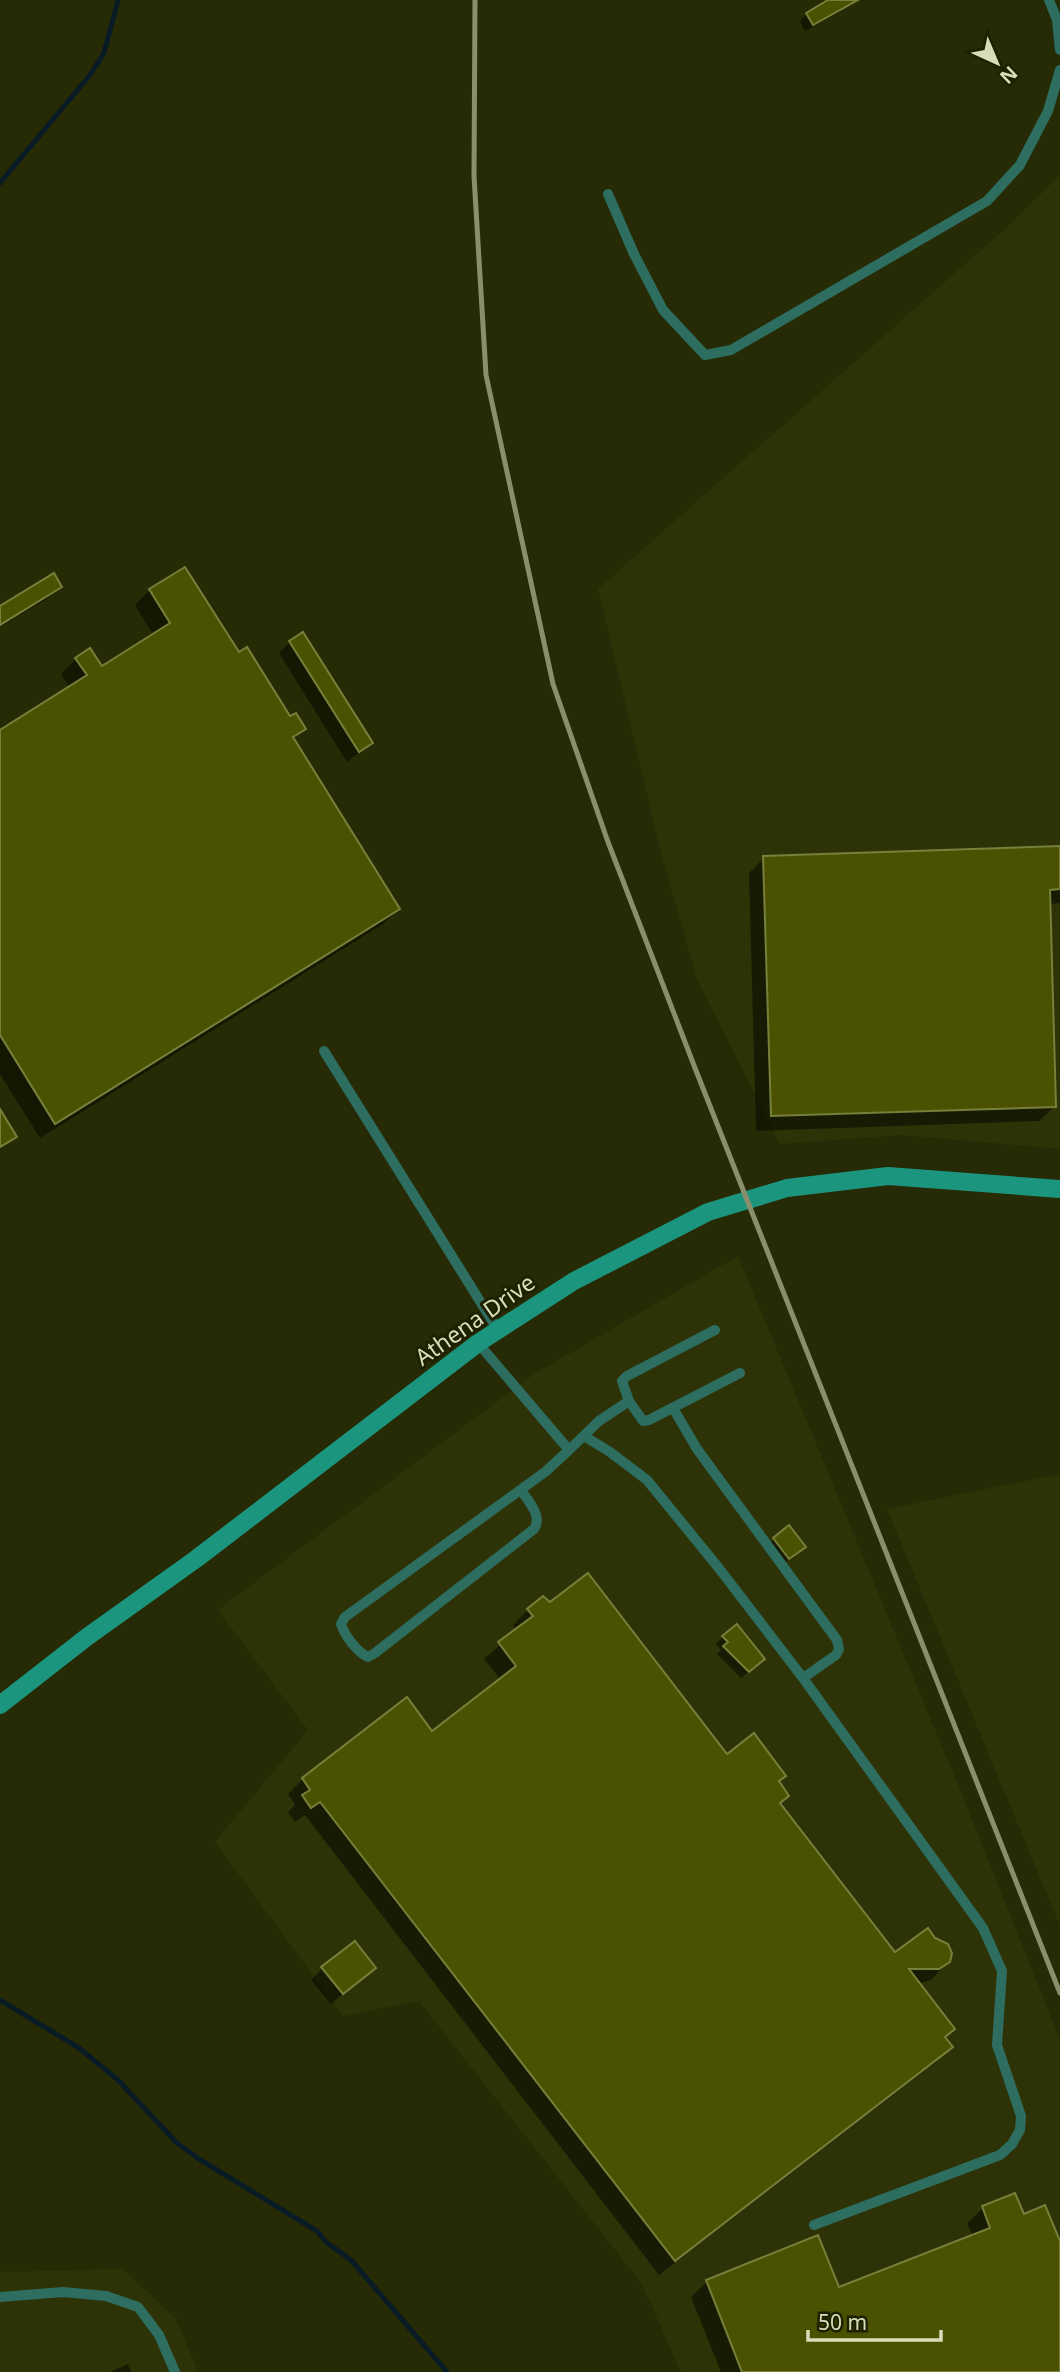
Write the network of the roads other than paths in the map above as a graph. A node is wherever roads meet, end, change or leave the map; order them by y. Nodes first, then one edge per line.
1 (1049, 0) edge
2 (1060, 50) edge
3 (1060, 70) edge
4 (608, 194) dead end
5 (324, 1051) dead end
6 (1060, 1189) edge
7 (498, 1330) junction
8 (715, 1330) dead end
9 (478, 1343) junction
10 (740, 1373) dead end
11 (629, 1401) junction
12 (673, 1408) junction
13 (584, 1436) junction
14 (569, 1450) junction
15 (521, 1490) junction
16 (803, 1678) junction
17 (0, 1705) edge
18 (814, 2225) dead end
19 (0, 2297) edge
20 (175, 2372) edge

1 - 2 lane
3 - 4 lane
5 - 7 lane
6 - 7 street, Athena Drive
7 - 9 street, Athena Drive
8 - 11 lane
9 - 14 lane
9 - 17 street, Athena Drive
10 - 12 lane
11 - 12 lane
11 - 13 lane
12 - 16 lane
13 - 14 lane
13 - 16 lane
14 - 15 lane
15 - 15 lane
16 - 18 lane
19 - 20 lane

